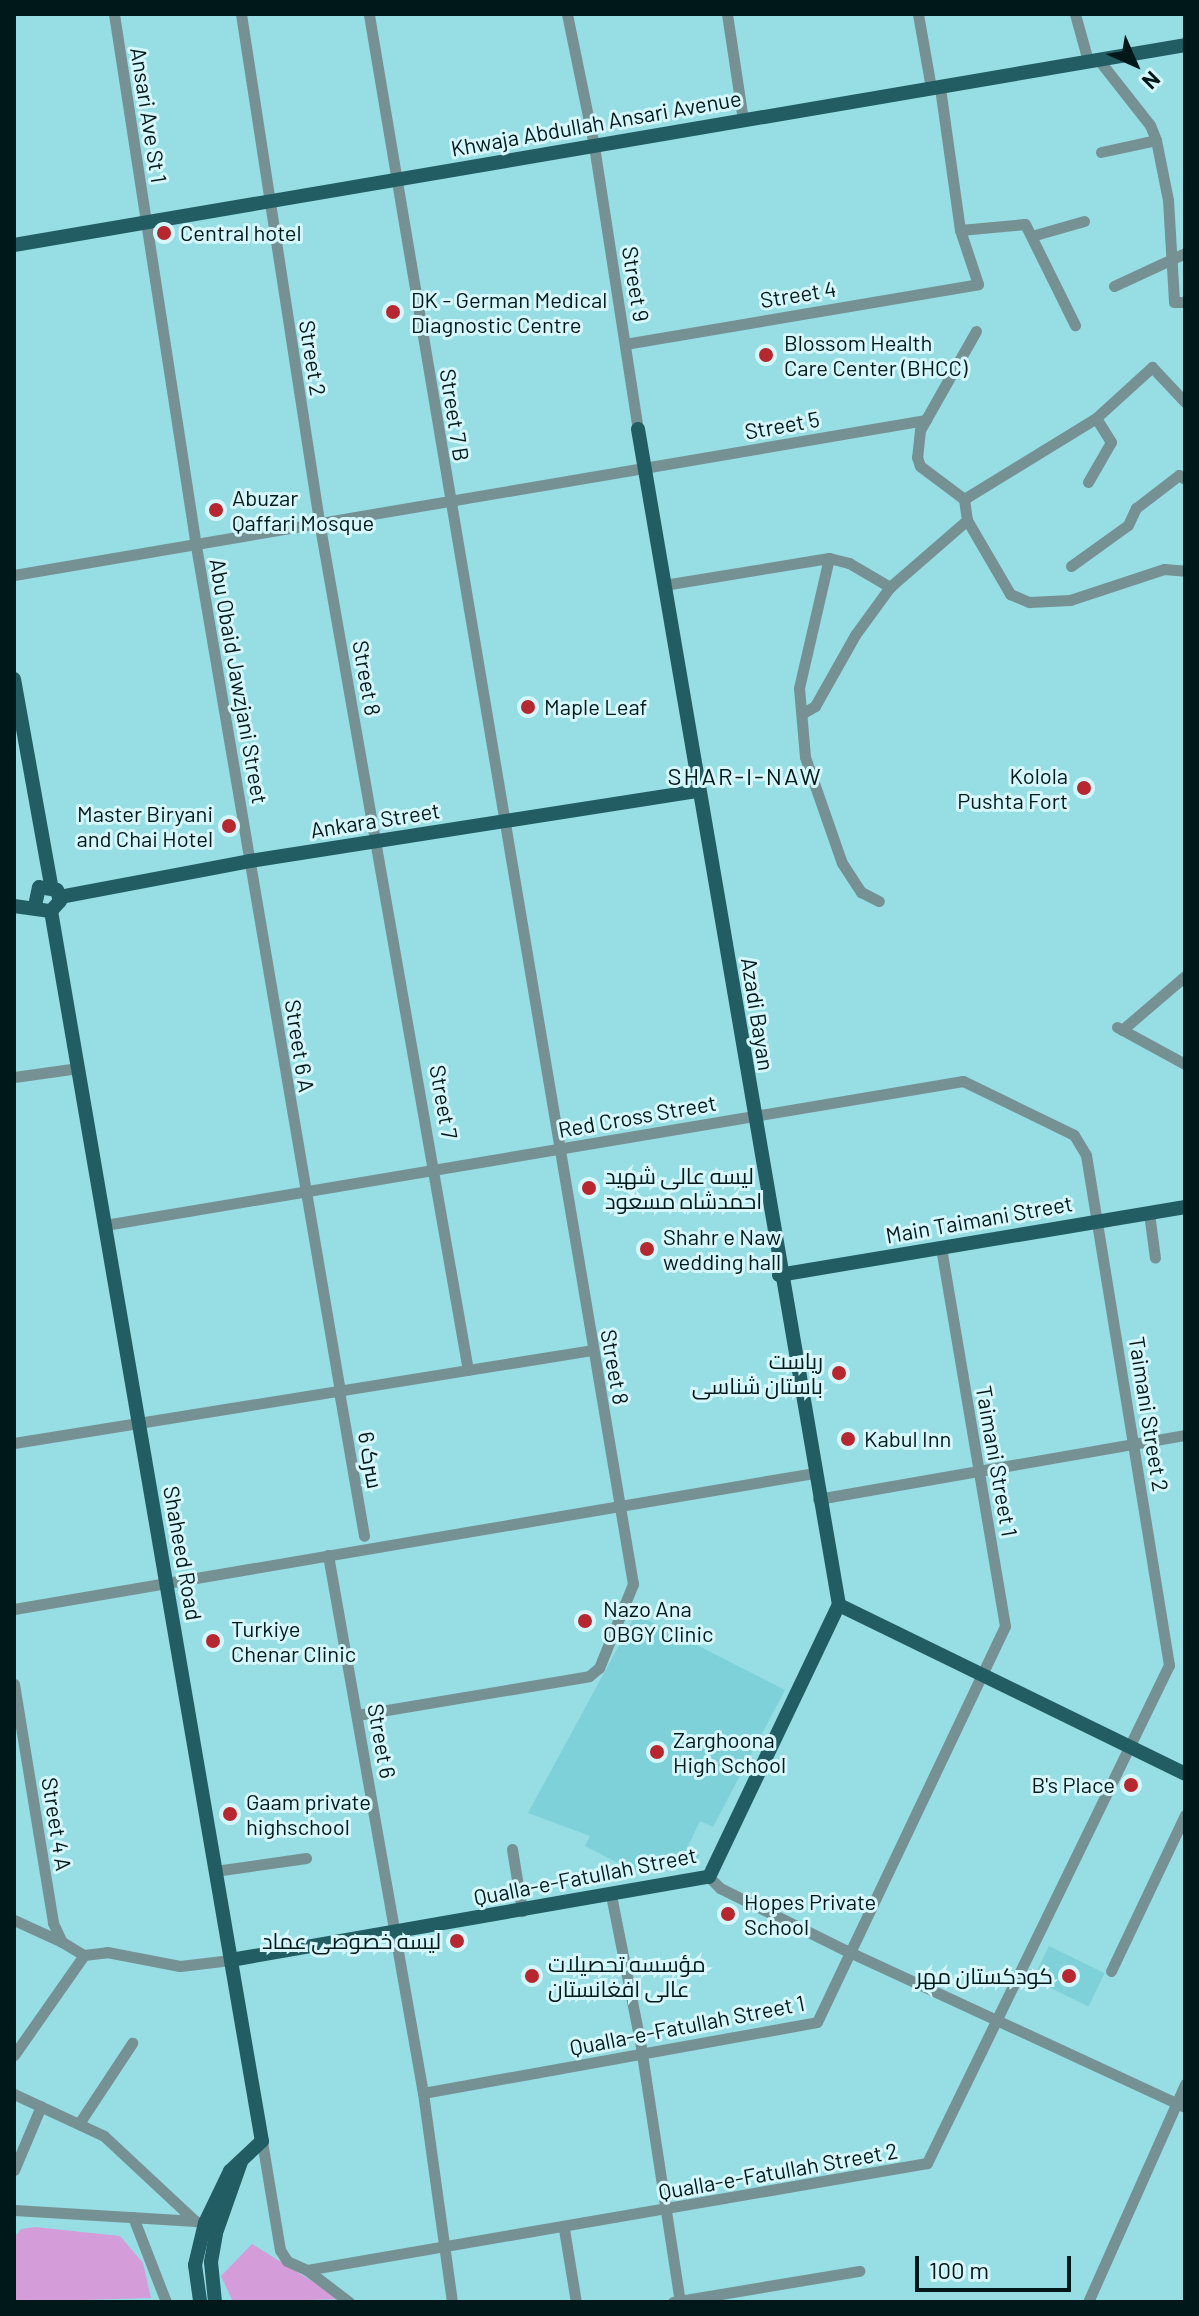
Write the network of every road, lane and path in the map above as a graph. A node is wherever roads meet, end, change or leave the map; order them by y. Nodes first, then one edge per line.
1 (114, 14) edge
2 (241, 14) edge
3 (369, 14) edge
4 (567, 14) edge
5 (727, 14) edge
6 (918, 14) edge
7 (1075, 14) edge
8 (1185, 45) edge
9 (1093, 60) junction
10 (935, 87) junction
11 (743, 120) junction
12 (1156, 140) junction
13 (594, 146) junction
14 (1101, 152) dead end
15 (396, 180) junction
16 (268, 201) junction
17 (1084, 221) dead end
18 (146, 222) junction
19 (960, 230) junction
20 (1035, 235) junction
21 (14, 245) edge
22 (1180, 256) edge
23 (1114, 286) dead end
24 (1185, 302) edge
25 (1075, 325) dead end
26 (976, 331) dead end
27 (625, 344) junction
28 (1185, 402) edge
29 (1096, 418) junction
30 (926, 420) junction
31 (638, 429) joint
32 (645, 469) junction
33 (1185, 479) edge
34 (1088, 482) dead end
35 (448, 498) junction
36 (964, 499) junction
37 (967, 520) junction
38 (319, 521) junction
39 (196, 546) junction
40 (829, 558) junction
41 (1071, 566) dead end
42 (1185, 571) edge
43 (14, 575) edge
44 (664, 585) junction
45 (890, 587) junction
46 (14, 679) edge
47 (803, 713) junction
48 (697, 791) junction
49 (505, 821) junction
50 (376, 842) junction
51 (250, 861) junction
52 (53, 885) junction
53 (879, 901) dead end
54 (14, 906) edge
55 (35, 906) junction
56 (51, 911) junction
57 (1185, 976) edge
58 (1185, 1064) edge
59 (78, 1068) junction
60 (14, 1077) edge
61 (753, 1116) junction
62 (559, 1149) junction
63 (436, 1170) junction
64 (302, 1190) junction
65 (1185, 1207) edge
66 (1149, 1213) junction
67 (1097, 1222) junction
68 (105, 1225) junction
69 (941, 1248) junction
70 (1155, 1258) dead end
71 (779, 1275) junction
72 (592, 1350) junction
73 (468, 1370) junction
74 (340, 1391) junction
75 (139, 1423) junction
76 (1185, 1435) edge
77 (1133, 1441) junction
78 (14, 1443) edge
79 (814, 1473) junction
80 (977, 1474) junction
81 (818, 1499) junction
82 (620, 1506) junction
83 (364, 1536) dead end
84 (328, 1555) junction
85 (166, 1583) junction
86 (839, 1605) junction
87 (14, 1609) edge
88 (983, 1676) junction
89 (14, 1684) edge
90 (357, 1715) junction
91 (1126, 1744) junction
92 (1185, 1774) edge
93 (1185, 1815) edge
94 (512, 1849) dead end
95 (306, 1858) dead end
96 (215, 1871) junction
97 (709, 1877) junction
98 (611, 1895) junction
99 (522, 1911) junction
100 (14, 1920) edge
101 (396, 1934) junction
102 (62, 1942) junction
103 (851, 1953) junction
104 (84, 1955) junction
105 (231, 1960) junction
106 (1111, 1971) dead end
107 (994, 2018) junction
108 (19, 2035) edge
109 (132, 2043) dead end
110 (14, 2055) edge
111 (639, 2056) junction
112 (1185, 2084) edge
113 (423, 2093) junction
114 (14, 2094) edge
115 (1181, 2104) edge
116 (41, 2106) junction
117 (80, 2122) junction
118 (262, 2141) junction
119 (241, 2162) junction
120 (14, 2170) edge
121 (14, 2210) edge
122 (666, 2211) junction
123 (133, 2217) junction
124 (200, 2222) junction
125 (564, 2229) junction
126 (444, 2246) junction
127 (307, 2270) junction
128 (859, 2271) dead end
129 (1090, 2301) edge
130 (166, 2302) edge
131 (200, 2302) edge
132 (215, 2302) edge
133 (349, 2302) edge
134 (452, 2302) edge
135 (576, 2302) edge
136 (677, 2302) edge

1 - 18 street, Ansari Ave St 1
2 - 16 street, Street 2
3 - 15 street, Street 7 B
4 - 13 street, Street 9
5 - 11 street
6 - 10 street
7 - 9 street
8 - 9 main road, Khwaja Abdullah Ansari Avenue
9 - 10 main road, Khwaja Abdullah Ansari Avenue
9 - 12 street
10 - 11 main road, Khwaja Abdullah Ansari Avenue
10 - 19 street
11 - 13 main road, Khwaja Abdullah Ansari Avenue
12 - 14 street
12 - 22 street
13 - 15 main road, Khwaja Abdullah Ansari Avenue
13 - 27 street, Street 9
15 - 16 main road, Khwaja Abdullah Ansari Avenue
15 - 35 street, Street 7 B
16 - 18 main road, Khwaja Abdullah Ansari Avenue
16 - 38 street, Street 2
17 - 20 street
18 - 21 main road, Khwaja Abdullah Ansari Avenue
18 - 39 street, Abu Obaid Jawzjani Street
19 - 20 street
19 - 27 street, Street 4
20 - 25 street
22 - 23 street
22 - 24 street
26 - 30 street
27 - 31 street, Street 9
28 - 29 street
29 - 34 street
29 - 36 street
30 - 32 street, Street 5
30 - 36 street
31 - 32 main road, Azadi Bayan
32 - 35 street, Street 5
32 - 44 main road, Azadi Bayan
33 - 41 street
35 - 38 street, Street 5
35 - 49 street, Street 7 B
36 - 37 street
37 - 42 street
37 - 45 street
38 - 39 street, Street 5
38 - 50 street, Street 8
39 - 43 street, Street 5
39 - 51 street, Abu Obaid Jawzjani Street
40 - 44 street
40 - 45 street
40 - 47 street
44 - 48 main road, Azadi Bayan
45 - 47 street
46 - 52 main road
47 - 53 street
48 - 49 main road, Ankara Street
48 - 61 main road, Azadi Bayan
49 - 50 main road, Ankara Street
49 - 62 street, Street 8
50 - 51 main road, Ankara Street
50 - 63 street, Street 7
51 - 52 main road, Ankara Street
51 - 64 street, Street 6 A
52 - 55 main road
52 - 56 main road
54 - 55 main road
55 - 56 main road
56 - 59 main road, Shaheed Road
57 - 58 street
59 - 60 street
59 - 68 main road, Shaheed Road
61 - 62 street, Red Cross Street
61 - 67 street, Red Cross Street
61 - 71 main road, Azadi Bayan
62 - 63 street, Red Cross Street
62 - 72 street, Street 8
63 - 64 street, Red Cross Street
63 - 73 street, Street 7
64 - 68 street, Red Cross Street
64 - 74 street, Street 6 A
65 - 66 main road, Main Taimani Street
66 - 67 main road, Main Taimani Street
66 - 70 street
67 - 69 main road, Main Taimani Street
67 - 77 street, Taimani Street 2
68 - 75 main road, Shaheed Road
69 - 71 main road, Main Taimani Street
69 - 80 street, Taimani Street 1
71 - 79 main road, Azadi Bayan
72 - 73 street
72 - 82 street, Street 8
73 - 74 street
74 - 75 street
74 - 83 street, سرک 6
75 - 78 street
75 - 85 main road, Shaheed Road
76 - 77 street
77 - 80 street
77 - 91 street, Taimani Street 2
79 - 81 main road, Azadi Bayan
79 - 82 street
80 - 81 street
80 - 88 street, Taimani Street 1
81 - 86 main road, Azadi Bayan
82 - 84 street
82 - 90 street, Street 8
84 - 85 street
84 - 90 street, Street 6
85 - 87 street
85 - 96 main road, Shaheed Road
86 - 88 main road
86 - 97 main road, Qualla-e-Fatullah Street
88 - 91 main road
88 - 103 street, Qualla-e-Fatullah Street 1
89 - 102 street, Street 4 A
90 - 101 street, Street 6
91 - 92 main road
91 - 107 street, Qualla-e-Fatullah Street 2
93 - 106 street
94 - 99 street
95 - 96 street
96 - 105 main road, Shaheed Road
97 - 98 main road, Qualla-e-Fatullah Street
97 - 103 street
98 - 99 main road, Qualla-e-Fatullah Street
98 - 111 street
99 - 101 main road, Qualla-e-Fatullah Street
100 - 102 street
101 - 105 main road, Qualla-e-Fatullah Street
101 - 113 street, Street 6
102 - 104 street
103 - 107 street
103 - 111 street, Qualla-e-Fatullah Street 1
104 - 105 street, Qualla-e-Fatullah Street
104 - 108 street
105 - 118 main road, Shaheed Road
107 - 115 street
107 - 122 street, Qualla-e-Fatullah Street 2
108 - 110 street
109 - 117 street
111 - 113 street, Qualla-e-Fatullah Street 1
111 - 122 street
112 - 115 street
113 - 126 street, Street 6
114 - 116 street
115 - 129 street
116 - 117 street
116 - 120 street
117 - 124 street
118 - 119 main road
118 - 127 street, Shaheed Road
119 - 124 main road
119 - 132 main road
121 - 123 street
122 - 125 street, Qualla-e-Fatullah Street 2
122 - 136 street
123 - 124 street
123 - 130 street
124 - 131 main road
125 - 126 street, Qualla-e-Fatullah Street 2
125 - 135 street
126 - 127 street, Qualla-e-Fatullah Street 2
126 - 134 street, Street 6
127 - 133 street
128 - 136 street

